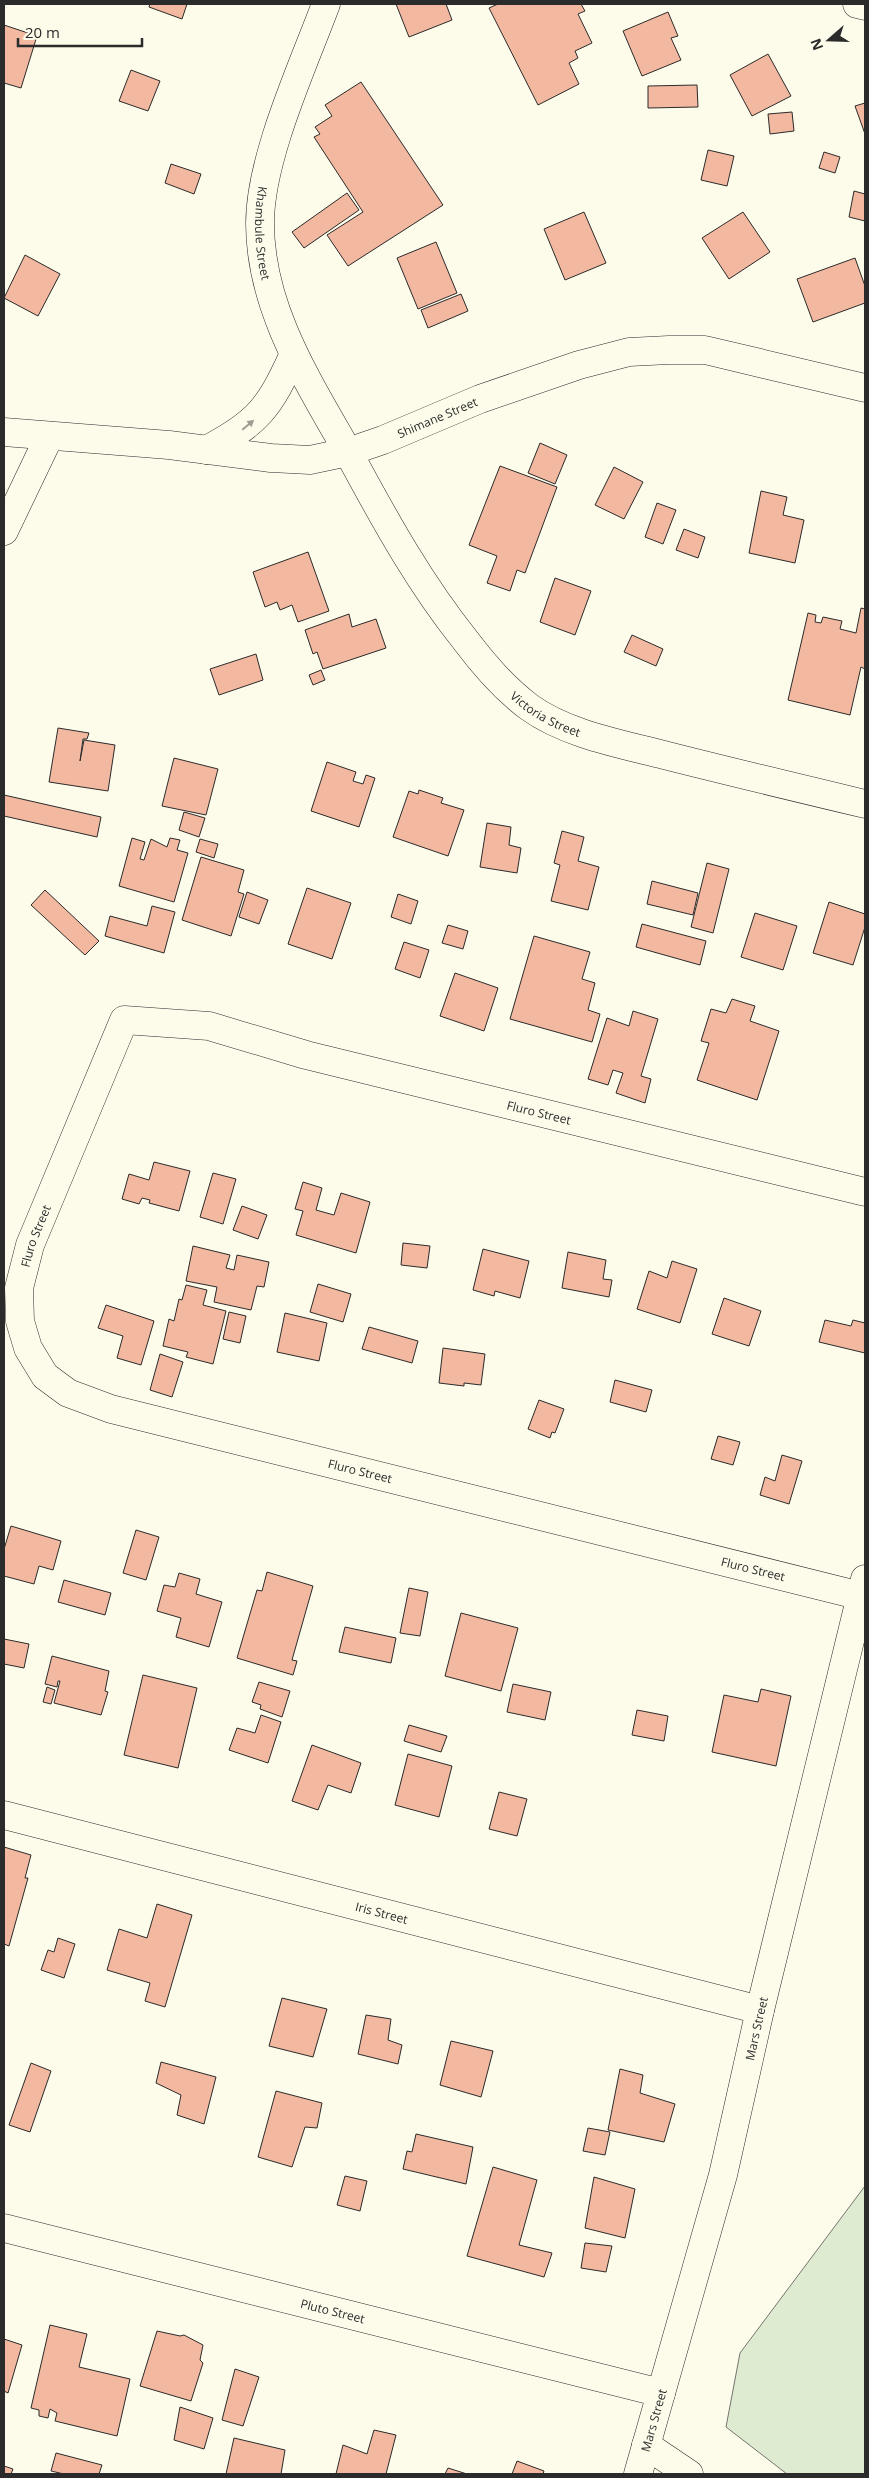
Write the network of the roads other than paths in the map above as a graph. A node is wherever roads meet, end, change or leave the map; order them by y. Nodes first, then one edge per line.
1 (326, 4) edge
2 (857, 4) edge
3 (865, 6) edge
4 (293, 356) junction
5 (865, 388) edge
6 (4, 432) edge
7 (49, 437) junction
8 (206, 450) junction
9 (348, 452) junction
10 (4, 530) edge
11 (865, 804) edge
12 (865, 1192) edge
13 (863, 1587) edge
14 (4, 1815) edge
15 (760, 2010) junction
16 (4, 2228) edge
17 (661, 2393) junction
18 (646, 2445) junction
19 (638, 2474) edge
20 (689, 2474) edge

1 - 4 street, Khambule Street
2 - 3 street
8 -> 4 street
4 - 9 street, Khambule Street
5 - 9 street, Shimane Street
6 - 7 street, Shimane Street
7 - 8 street, Shimane Street
7 - 10 street
8 - 9 street, Shimane Street
9 - 11 street, Victoria Street
12 - 13 street, Fluro Street
13 - 15 street, Mars Street
14 - 15 street, Iris Street
15 - 17 street, Mars Street
16 - 17 street, Pluto Street
17 - 18 street, Mars Street
18 - 19 street, Mars Street
18 - 20 street

